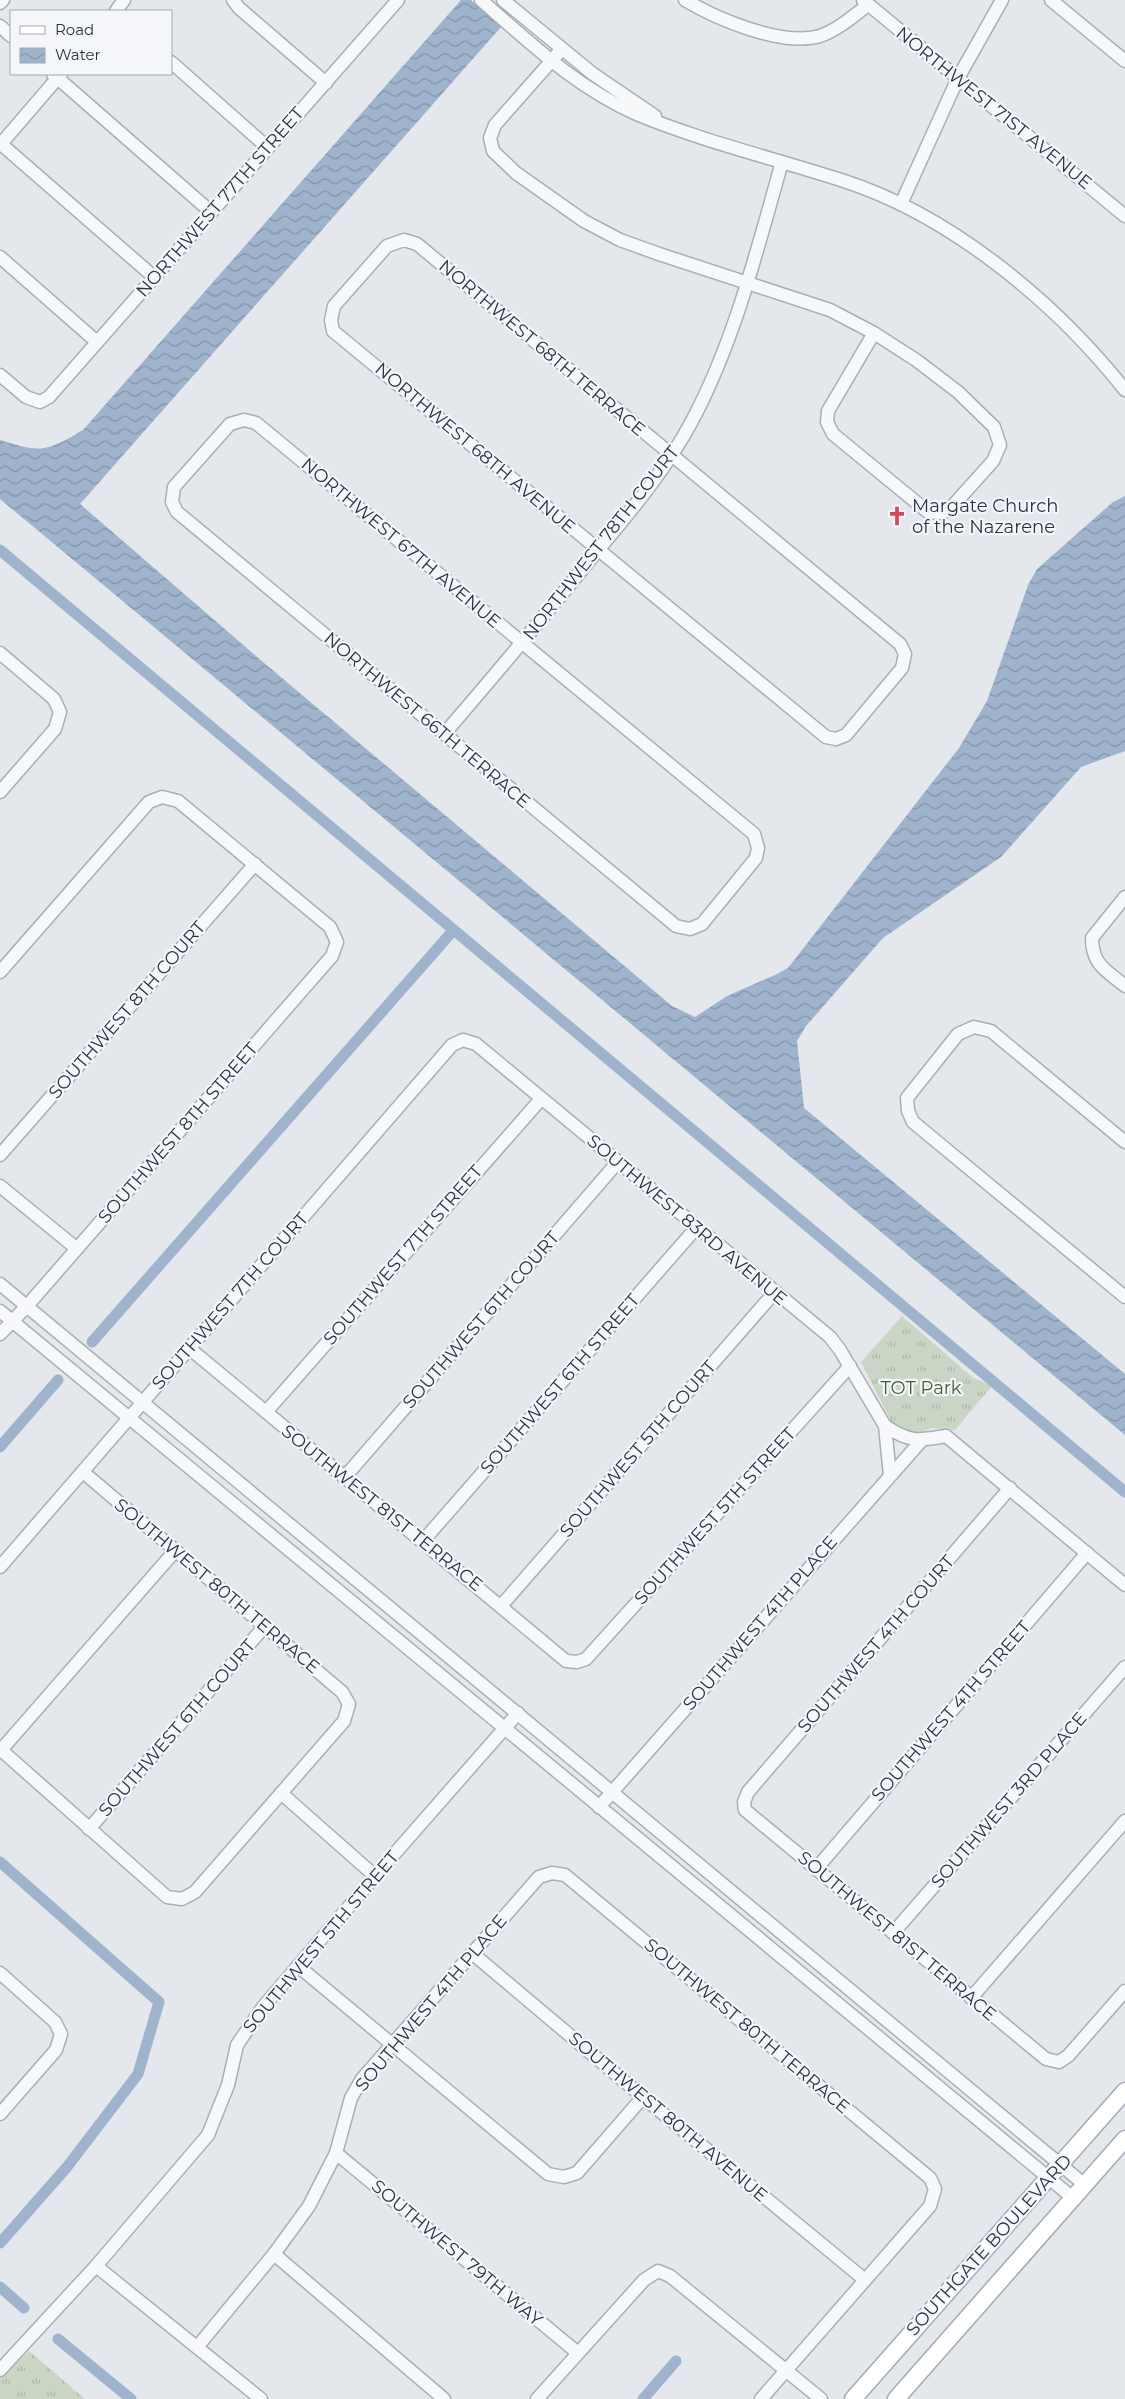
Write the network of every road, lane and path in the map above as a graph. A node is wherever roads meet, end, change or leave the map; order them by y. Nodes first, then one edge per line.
1 (3, 0) edge
2 (233, 0) edge
3 (398, 0) edge
4 (481, 0) edge
5 (503, 0) edge
6 (685, 0) edge
7 (1002, 0) edge
8 (1051, 0) edge
9 (865, 2) edge
10 (0, 3) edge
11 (0, 26) edge
12 (10, 35) edge
13 (561, 50) junction
14 (1125, 61) edge
15 (551, 62) junction
16 (172, 63) edge
17 (57, 75) edge
18 (958, 78) junction
19 (326, 83) junction
20 (668, 124) junction
21 (1, 145) edge
22 (267, 147) junction
23 (782, 162) junction
24 (901, 204) junction
25 (210, 212) junction
26 (1125, 216) edge
27 (404, 240) joint
28 (0, 257) edge
29 (154, 277) junction
30 (748, 283) junction
31 (874, 333) junction
32 (97, 342) junction
33 (0, 375) edge
34 (1125, 390) edge
35 (244, 420) joint
36 (672, 456) junction
37 (598, 550) junction
38 (522, 644) junction
39 (0, 653) edge
40 (444, 734) junction
41 (836, 739) joint
42 (0, 792) edge
43 (255, 864) junction
44 (1125, 897) edge
45 (690, 929) joint
46 (0, 972) edge
47 (1125, 986) edge
48 (463, 1040) joint
49 (541, 1098) junction
50 (1125, 1142) edge
51 (0, 1155) edge
52 (617, 1163) junction
53 (0, 1186) edge
54 (697, 1227) junction
55 (76, 1248) junction
56 (0, 1284) edge
57 (774, 1293) junction
58 (1125, 1297) edge
59 (27, 1306) junction
60 (0, 1311) edge
61 (12, 1320) junction
62 (0, 1334) edge
63 (189, 1348) junction
64 (850, 1366) junction
65 (142, 1402) junction
66 (266, 1412) junction
67 (129, 1418) junction
68 (885, 1426) junction
69 (922, 1440) junction
70 (83, 1472) junction
71 (890, 1476) junction
72 (344, 1478) junction
73 (1010, 1488) junction
74 (424, 1541) junction
75 (175, 1551) junction
76 (1087, 1553) junction
77 (0, 1568) edge
78 (1125, 1585) edge
79 (501, 1606) junction
80 (264, 1627) junction
81 (577, 1662) joint
82 (1125, 1667) edge
83 (518, 1713) junction
84 (504, 1728) junction
85 (0, 1750) edge
86 (612, 1792) junction
87 (281, 1793) junction
88 (744, 1802) joint
89 (599, 1807) junction
90 (1125, 1821) edge
91 (89, 1829) junction
92 (816, 1869) junction
93 (552, 1873) joint
94 (375, 1876) junction
95 (893, 1933) junction
96 (472, 1952) junction
97 (298, 1966) junction
98 (0, 1973) edge
99 (1125, 1991) edge
100 (971, 1998) junction
101 (393, 2044) junction
102 (1125, 2092) edge
103 (643, 2097) junction
104 (0, 2114) edge
105 (1125, 2139) edge
106 (336, 2153) junction
107 (1061, 2164) junction
108 (1049, 2177) junction
109 (1085, 2185) junction
110 (1074, 2198) junction
111 (274, 2254) junction
112 (96, 2266) junction
113 (865, 2280) junction
114 (198, 2346) junction
115 (578, 2353) junction
116 (0, 2370) edge
117 (786, 2371) junction
118 (260, 2399) edge
119 (444, 2399) edge
120 (537, 2399) edge
121 (761, 2399) edge
122 (820, 2399) edge
123 (853, 2399) edge
124 (896, 2399) edge

1 - 10 street
2 - 19 street
3 - 19 street, NORTHWEST 77TH STREET
4 - 15 street
5 - 13 street
6 - 9 street
7 - 18 street
8 - 14 street
9 - 18 street, NORTHWEST 71ST AVENUE
11 - 12 street
13 - 15 street
13 - 20 street
15 - 20 street
15 - 30 street
16 - 22 street
17 - 21 street
17 - 25 street
18 - 24 street
18 - 26 street, NORTHWEST 71ST AVENUE
19 - 22 street, NORTHWEST 77TH STREET
20 - 23 street
21 - 29 street
22 - 25 street, NORTHWEST 77TH STREET
23 - 24 street
23 - 30 street, NORTHWEST 78TH COURT
24 - 34 street
25 - 29 street, NORTHWEST 77TH STREET
27 - 36 street, NORTHWEST 68TH TERRACE
27 - 37 street, NORTHWEST 68TH AVENUE
28 - 32 street
29 - 32 street, NORTHWEST 77TH STREET
30 - 31 street
30 - 36 street, NORTHWEST 78TH COURT
31 - 31 street
32 - 33 street, NORTHWEST 77TH STREET
35 - 38 street, NORTHWEST 67TH AVENUE
35 - 40 street, NORTHWEST 66TH TERRACE
36 - 37 street, NORTHWEST 78TH COURT
36 - 41 street, NORTHWEST 68TH TERRACE
37 - 38 street, NORTHWEST 78TH COURT
37 - 41 street, NORTHWEST 68TH AVENUE
38 - 40 street, NORTHWEST 78TH COURT
38 - 45 street, NORTHWEST 67TH AVENUE
39 - 42 street
40 - 45 street, NORTHWEST 66TH TERRACE
43 - 46 street
43 - 51 street, SOUTHWEST 8TH COURT
43 - 55 street, SOUTHWEST 8TH STREET
44 - 47 street
48 - 49 street, SOUTHWEST 83RD AVENUE
48 - 63 street, SOUTHWEST 7TH COURT
49 - 52 street, SOUTHWEST 83RD AVENUE
49 - 66 street, SOUTHWEST 7TH STREET
50 - 58 street
52 - 54 street, SOUTHWEST 83RD AVENUE
52 - 72 street, SOUTHWEST 6TH COURT
53 - 55 street
54 - 57 street, SOUTHWEST 83RD AVENUE
54 - 74 street, SOUTHWEST 6TH STREET
55 - 59 street, SOUTHWEST 8TH STREET
56 - 59 street
57 - 64 street, SOUTHWEST 83RD AVENUE
57 - 79 street, SOUTHWEST 5TH COURT
59 - 61 street, SOUTHWEST 8TH STREET
59 - 65 street
60 - 61 street
61 - 62 street, SOUTHWEST 8TH STREET
61 - 67 street
63 - 65 street, SOUTHWEST 7TH COURT
63 - 66 street, SOUTHWEST 81ST TERRACE
64 - 68 street, SOUTHWEST 83RD AVENUE
64 - 81 street, SOUTHWEST 5TH STREET
65 - 67 street, SOUTHWEST 7TH COURT
65 - 83 street
66 - 72 street, SOUTHWEST 81ST TERRACE
67 - 70 street, SOUTHWEST 7TH COURT
67 - 84 street
68 - 69 street
68 - 71 street, SOUTHWEST 83RD AVENUE
69 - 71 street, SOUTHWEST 4TH PLACE
69 - 73 street
70 - 75 street, SOUTHWEST 80TH TERRACE
70 - 77 street, SOUTHWEST 7TH COURT
71 - 86 street, SOUTHWEST 4TH PLACE
72 - 74 street, SOUTHWEST 81ST TERRACE
73 - 76 street
73 - 88 street, SOUTHWEST 4TH COURT
74 - 79 street, SOUTHWEST 81ST TERRACE
75 - 80 street, SOUTHWEST 80TH TERRACE
75 - 85 street
76 - 78 street
76 - 92 street, SOUTHWEST 4TH STREET
79 - 81 street, SOUTHWEST 81ST TERRACE
80 - 87 street, SOUTHWEST 80TH TERRACE
80 - 91 street, SOUTHWEST 6TH COURT
82 - 95 street, SOUTHWEST 3RD PLACE
83 - 84 street, SOUTHWEST 5TH STREET
83 - 86 street
84 - 89 street
84 - 94 street, SOUTHWEST 5TH STREET
85 - 91 street
86 - 89 street, SOUTHWEST 4TH PLACE
86 - 107 street
87 - 91 street
87 - 94 street
88 - 92 street, SOUTHWEST 81ST TERRACE
89 - 108 street
90 - 100 street
92 - 95 street, SOUTHWEST 81ST TERRACE
93 - 96 street, SOUTHWEST 4TH PLACE
93 - 113 street, SOUTHWEST 80TH TERRACE
94 - 97 street, SOUTHWEST 5TH STREET
95 - 100 street, SOUTHWEST 81ST TERRACE
96 - 101 street, SOUTHWEST 4TH PLACE
96 - 103 street, SOUTHWEST 80TH AVENUE
97 - 101 street
97 - 112 street, SOUTHWEST 5TH STREET
98 - 104 street
99 - 100 street, SOUTHWEST 81ST TERRACE
101 - 103 street
101 - 106 street, SOUTHWEST 4TH PLACE
102 - 107 main road, SOUTHGATE BOULEVARD
103 - 113 street, SOUTHWEST 80TH AVENUE
105 - 109 main road, SOUTHGATE BOULEVARD
106 - 111 street, SOUTHWEST 4TH PLACE
106 - 115 street, SOUTHWEST 79TH WAY
107 - 108 main road, SOUTHGATE BOULEVARD
107 - 109 street
108 - 110 street
108 - 123 main road, SOUTHGATE BOULEVARD
109 - 110 main road, SOUTHGATE BOULEVARD
110 - 124 main road, SOUTHGATE BOULEVARD
111 - 114 street, SOUTHWEST 4TH PLACE
111 - 119 street
112 - 114 street
112 - 116 street, SOUTHWEST 5TH STREET
113 - 117 street
114 - 118 street
115 - 117 street
115 - 120 street
117 - 121 street
117 - 122 street

